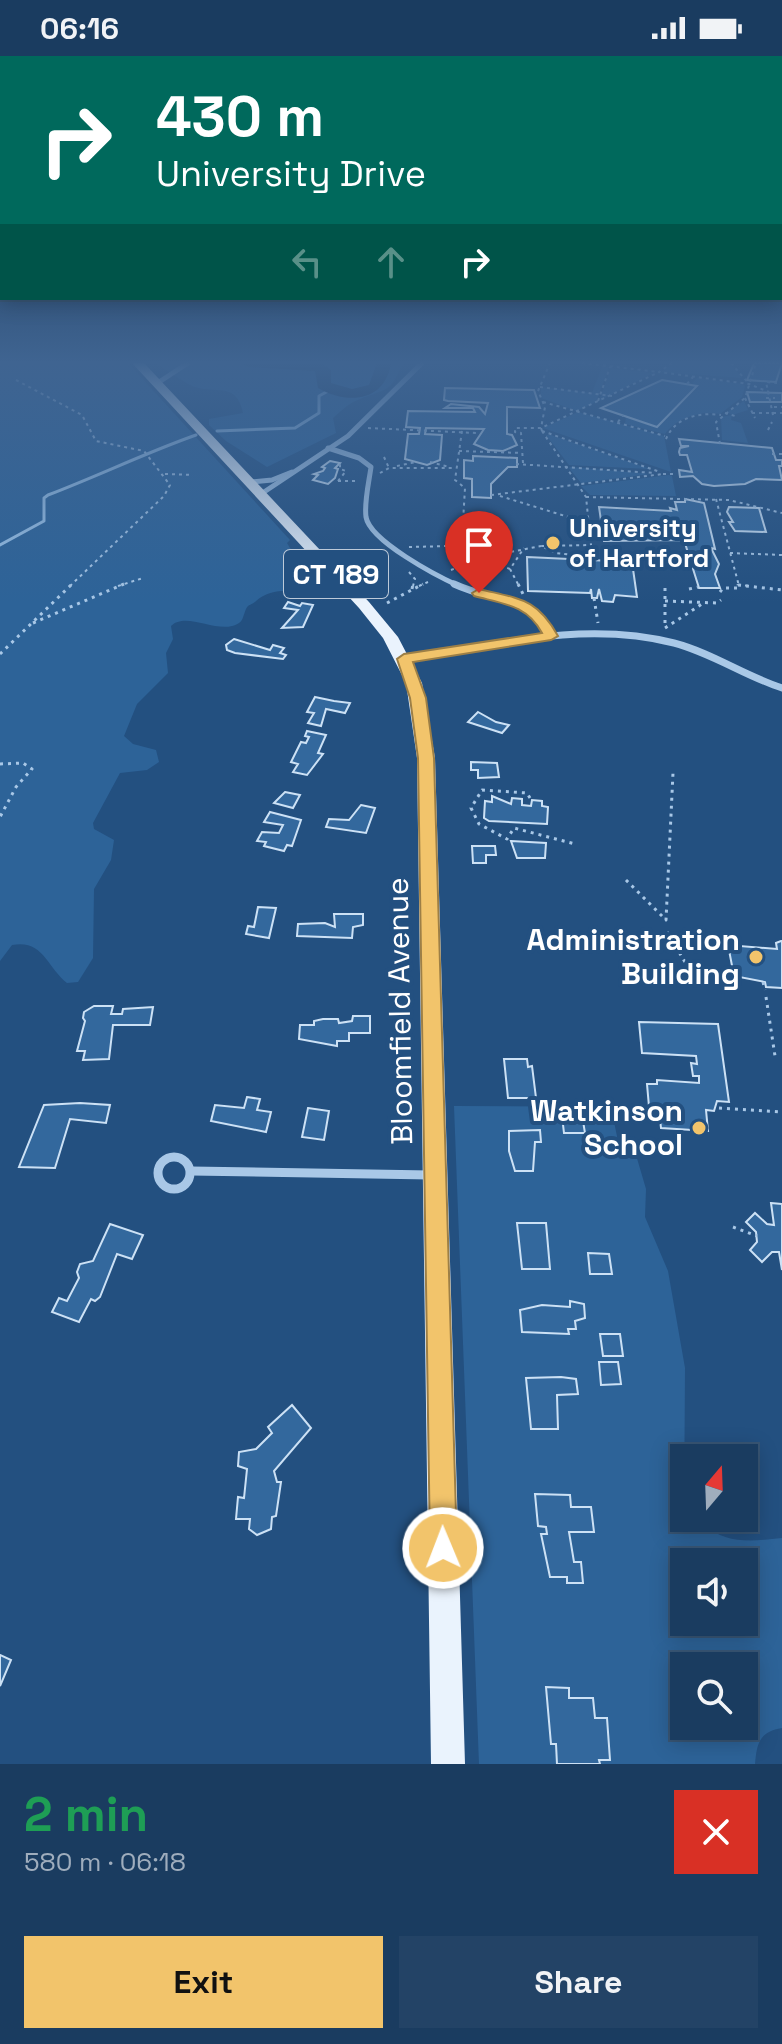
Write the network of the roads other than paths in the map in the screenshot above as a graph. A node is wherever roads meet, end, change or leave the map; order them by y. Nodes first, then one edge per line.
1 (212, 443) edge
2 (335, 443) edge
3 (328, 448) junction
4 (310, 463) junction
5 (256, 488) junction
6 (551, 636) junction
7 (404, 659) junction
8 (782, 688) edge
9 (191, 1171) dead end
10 (435, 1175) junction
11 (448, 1764) edge

1 - 5 main road, Bloomfield Avenue / CT 189
2 - 3 street
3 - 4 street
3 - 6 street
4 - 5 street
4 - 5 street
5 - 7 main road, Bloomfield Avenue / CT 189
6 - 7 street
6 - 8 street
7 - 10 main road, Bloomfield Avenue / CT 189
9 - 10 street
10 - 11 main road, Bloomfield Avenue / CT 189

